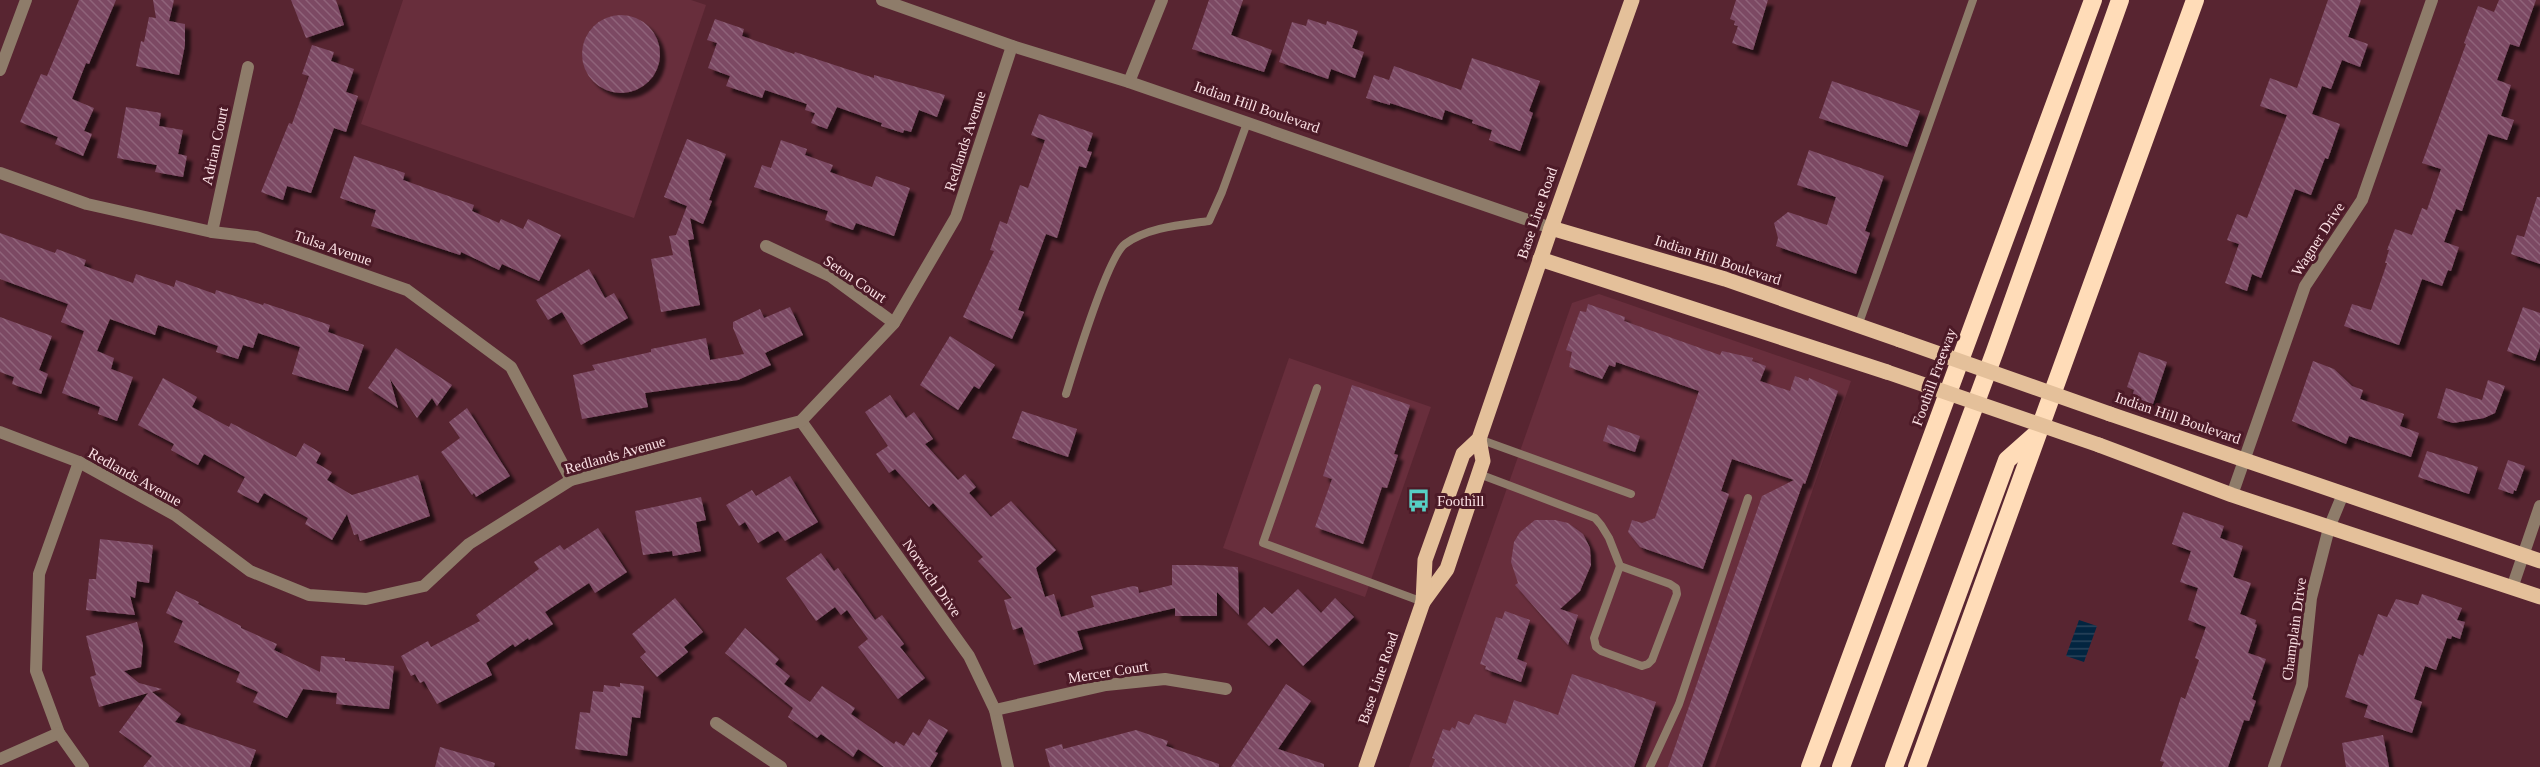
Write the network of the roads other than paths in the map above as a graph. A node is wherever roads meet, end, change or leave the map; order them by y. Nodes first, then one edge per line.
1 (26, 0) edge
2 (882, 0) edge
3 (1162, 0) edge
4 (1632, 0) edge
5 (1973, 0) edge
6 (2093, 0) edge
7 (2120, 0) edge
8 (2195, 0) edge
9 (2432, 0) edge
10 (1011, 46) junction
11 (248, 67) dead end
12 (0, 70) edge
13 (1129, 82) junction
14 (1247, 123) junction
15 (0, 173) edge
16 (1551, 228) junction
17 (212, 232) junction
18 (766, 246) dead end
19 (1540, 259) junction
20 (894, 324) junction
21 (1858, 326) junction
22 (1317, 388) dead end
23 (1066, 393) dead end
24 (801, 421) junction
25 (0, 432) edge
26 (2036, 435) junction
27 (1479, 439) junction
28 (2245, 460) junction
29 (79, 462) junction
30 (1479, 474) junction
31 (571, 480) junction
32 (1631, 494) dead end
33 (2343, 494) junction
34 (2232, 495) junction
35 (1748, 498) dead end
36 (2540, 506) edge
37 (2329, 528) junction
38 (2522, 556) junction
39 (2540, 561) edge
40 (1620, 566) junction
41 (2512, 588) junction
42 (2540, 597) edge
43 (1423, 602) junction
44 (1226, 689) dead end
45 (995, 710) junction
46 (716, 723) dead end
47 (59, 733) junction
48 (0, 759) edge
49 (83, 767) edge
50 (782, 767) edge
51 (1008, 767) edge
52 (1366, 767) edge
53 (1650, 767) edge
54 (1810, 767) edge
55 (1841, 767) edge
56 (1894, 767) edge
57 (1917, 767) edge
58 (2274, 767) edge

1 - 12 street
2 - 10 street, Indian Hill Boulevard
3 - 13 street
4 - 16 main road, Base Line Road
5 - 21 lane
6 - 54 highway, Foothill Freeway
7 - 55 highway
8 - 26 highway
9 - 28 street, Wagner Drive
10 - 13 street, Indian Hill Boulevard
10 - 20 street, Redlands Avenue
11 - 17 street, Adrian Court
13 - 14 street, Indian Hill Boulevard
14 - 16 street, Indian Hill Boulevard
14 - 23 lane
15 - 17 street, Tulsa Avenue
16 - 19 main road, Base Line Road
16 - 21 main road, Indian Hill Boulevard
17 - 31 street, Tulsa Avenue
18 - 20 street, Seton Court
19 - 27 main road, Base Line Road
19 - 34 main road, bridge
20 - 24 street, Redlands Avenue
21 - 28 main road, Indian Hill Boulevard, bridge
22 - 43 lane
24 - 31 street, Redlands Avenue
24 - 45 street, Norwich Drive
25 - 29 street, Redlands Avenue
26 - 56 highway
26 - 57 highway
27 - 30 main road, Base Line Road
27 - 32 lane
27 - 43 main road, Base Line Road
28 - 33 main road, Indian Hill Boulevard
28 - 34 street, Wagner Drive
29 - 31 street, Redlands Avenue
29 - 47 street
30 - 40 lane
30 - 43 main road, Base Line Road
33 - 37 street, Champlain Drive
33 - 38 main road, Indian Hill Boulevard
34 - 37 main road
35 - 53 lane
36 - 38 street
37 - 41 main road
37 - 58 street, Champlain Drive
38 - 39 main road, Indian Hill Boulevard
38 - 41 street
40 - 40 lane
41 - 42 main road
43 - 52 main road, Base Line Road
44 - 45 street, Mercer Court
45 - 51 street, Norwich Drive
46 - 50 street
47 - 48 street
47 - 49 street

